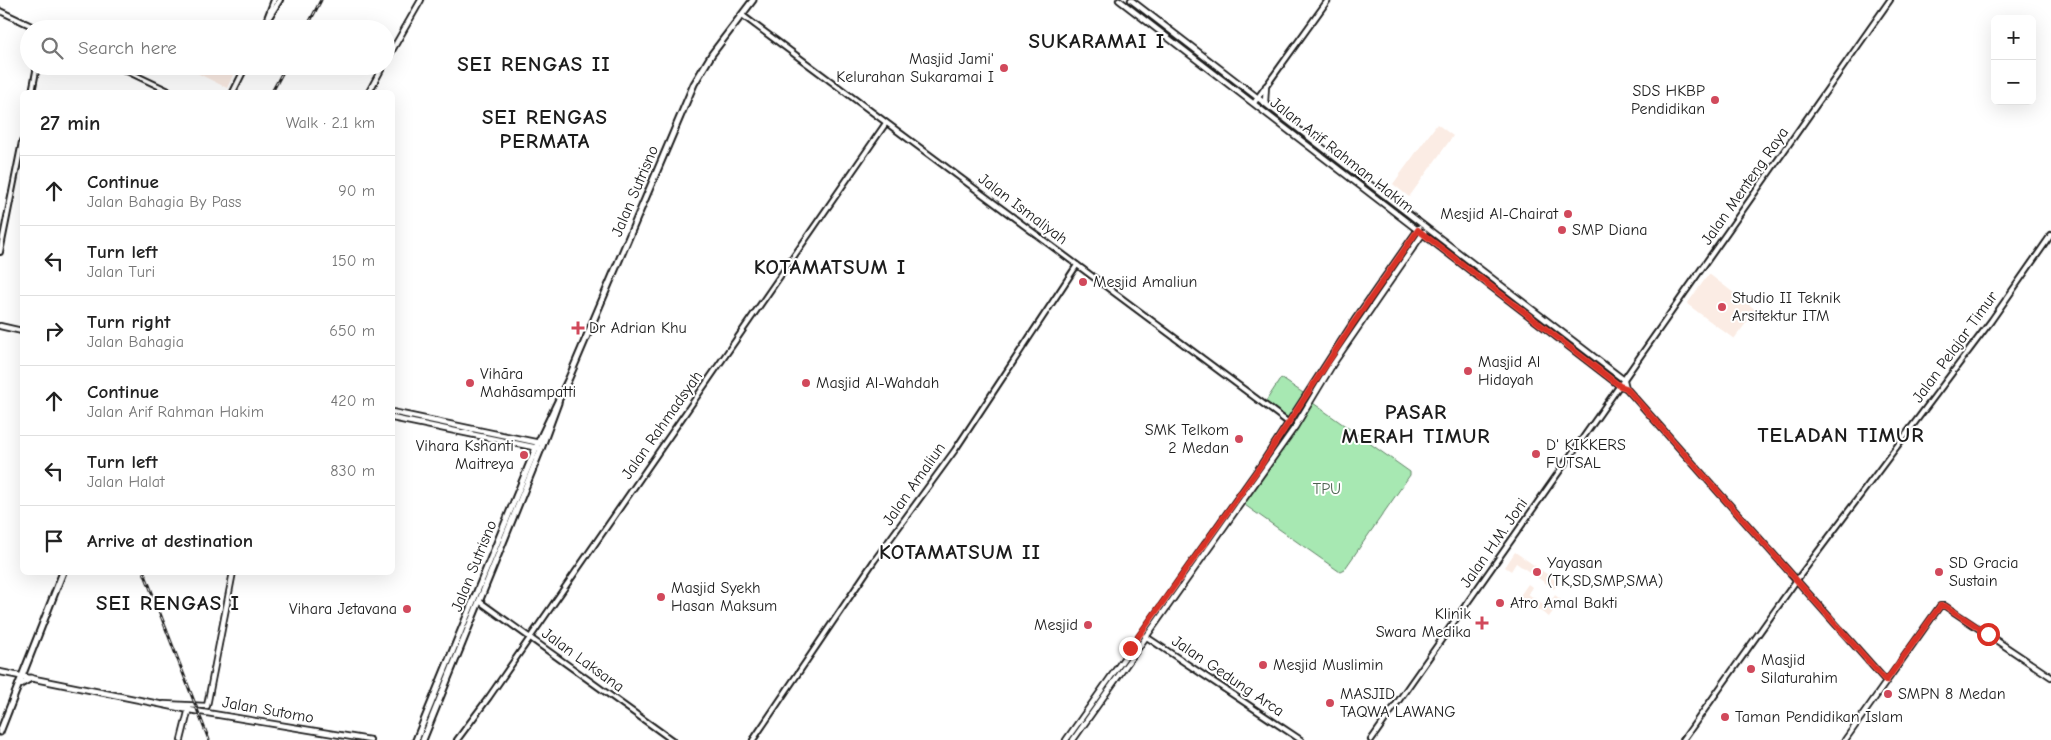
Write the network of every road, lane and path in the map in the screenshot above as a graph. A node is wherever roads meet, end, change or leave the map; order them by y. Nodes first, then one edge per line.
1 (274, 0) edge
2 (280, 0) edge
3 (421, 0) edge
4 (753, 0) edge
5 (1119, 0) edge
6 (1131, 0) edge
7 (1328, 0) edge
8 (1890, 0) edge
9 (0, 11) edge
10 (742, 16) junction
11 (20, 20) edge
12 (267, 20) edge
13 (268, 20) edge
14 (395, 45) edge
15 (35, 75) edge
16 (135, 75) edge
17 (242, 75) edge
18 (378, 75) edge
19 (1266, 86) junction
20 (32, 90) edge
21 (167, 90) edge
22 (235, 90) edge
23 (370, 90) edge
24 (1258, 97) junction
25 (1254, 103) junction
26 (1265, 103) junction
27 (886, 123) junction
28 (1315, 142) junction
29 (1311, 148) junction
30 (20, 152) edge
31 (1424, 227) junction
32 (1420, 232) junction
33 (2051, 235) edge
34 (0, 252) edge
35 (1077, 265) junction
36 (0, 326) edge
37 (20, 331) edge
38 (1624, 380) junction
39 (1620, 386) junction
40 (1626, 388) junction
41 (395, 413) edge
42 (395, 419) edge
43 (1290, 424) junction
44 (540, 446) junction
45 (62, 575) edge
46 (232, 575) edge
47 (1796, 581) junction
48 (479, 601) junction
49 (1141, 633) junction
50 (1146, 636) junction
51 (530, 637) junction
52 (0, 672) edge
53 (22, 677) junction
54 (2051, 677) edge
55 (32, 678) junction
56 (1886, 681) junction
57 (19, 685) junction
58 (189, 708) junction
59 (0, 732) edge
60 (181, 740) edge
61 (370, 740) edge
62 (416, 740) edge
63 (423, 740) edge
64 (457, 740) edge
65 (672, 740) edge
66 (753, 740) edge
67 (1066, 740) edge
68 (1072, 740) edge
69 (1301, 740) edge
70 (1371, 740) edge
71 (1683, 740) edge
72 (1845, 740) edge

1 - 12 street
2 - 13 street
3 - 14 main road
4 - 10 main road, Jalan Sutrisno
5 - 25 main road, Jalan Arif Rahman Hakim
6 - 24 main road, Jalan Arif Rahman Hakim
7 - 19 street
8 - 38 street, Jalan Menteng Raya
9 - 11 street
10 - 27 street, Jalan Ismaliyah
10 - 44 main road, Jalan Sutrisno
15 - 20 street
16 - 21 street
17 - 22 street
18 - 23 main road
19 - 24 street
19 - 26 main road
24 - 25 street
24 - 26 main road, Jalan Arif Rahman Hakim
25 - 29 main road, Jalan Arif Rahman Hakim
26 - 28 main road, Jalan Arif Rahman Hakim
27 - 35 street, Jalan Ismaliyah
27 - 51 street, Jalan Rahmadsyah
28 - 29 main road
28 - 31 main road, Jalan Arif Rahman Hakim
29 - 32 main road, Jalan Arif Rahman Hakim
30 - 34 street
31 - 32 main road
31 - 38 main road, Jalan Arif Rahman Hakim
32 - 39 main road, Jalan Arif Rahman Hakim
32 - 43 main road
32 - 50 main road
33 - 47 street, Jalan Pelajar Timur
35 - 43 street, Jalan Ismaliyah
35 - 66 street, Jalan Amaliun
36 - 37 main road
38 - 39 street, Jalan Menteng Raya
38 - 40 main road
39 - 40 main road, Jalan Arif Rahman Hakim
39 - 70 street, Jalan H.M. Joni
40 - 47 main road
41 - 44 main road
42 - 44 main road
43 - 49 main road
44 - 48 main road, Jalan Sutrisno
44 - 62 main road, Jalan Sutrisno
45 - 53 main road
46 - 58 main road, Jalan Sutomo
47 - 56 main road
47 - 71 street, Jalan Pelajar Timur
48 - 51 street, Jalan Laksana
48 - 63 main road, Jalan Sutrisno
49 - 50 street, Jalan Gedung Arca
49 - 67 main road
50 - 68 main road
50 - 69 street, Jalan Gedung Arca
51 - 64 street, Jalan Rahmadsyah
51 - 65 street, Jalan Laksana
52 - 53 main road, Jalan Sutomo
53 - 55 main road, Jalan Sutomo
53 - 57 main road
54 - 56 main road
55 - 57 main road
55 - 58 main road, Jalan Sutomo
56 - 72 main road
57 - 59 main road
58 - 60 main road
58 - 61 main road, Jalan Sutomo

